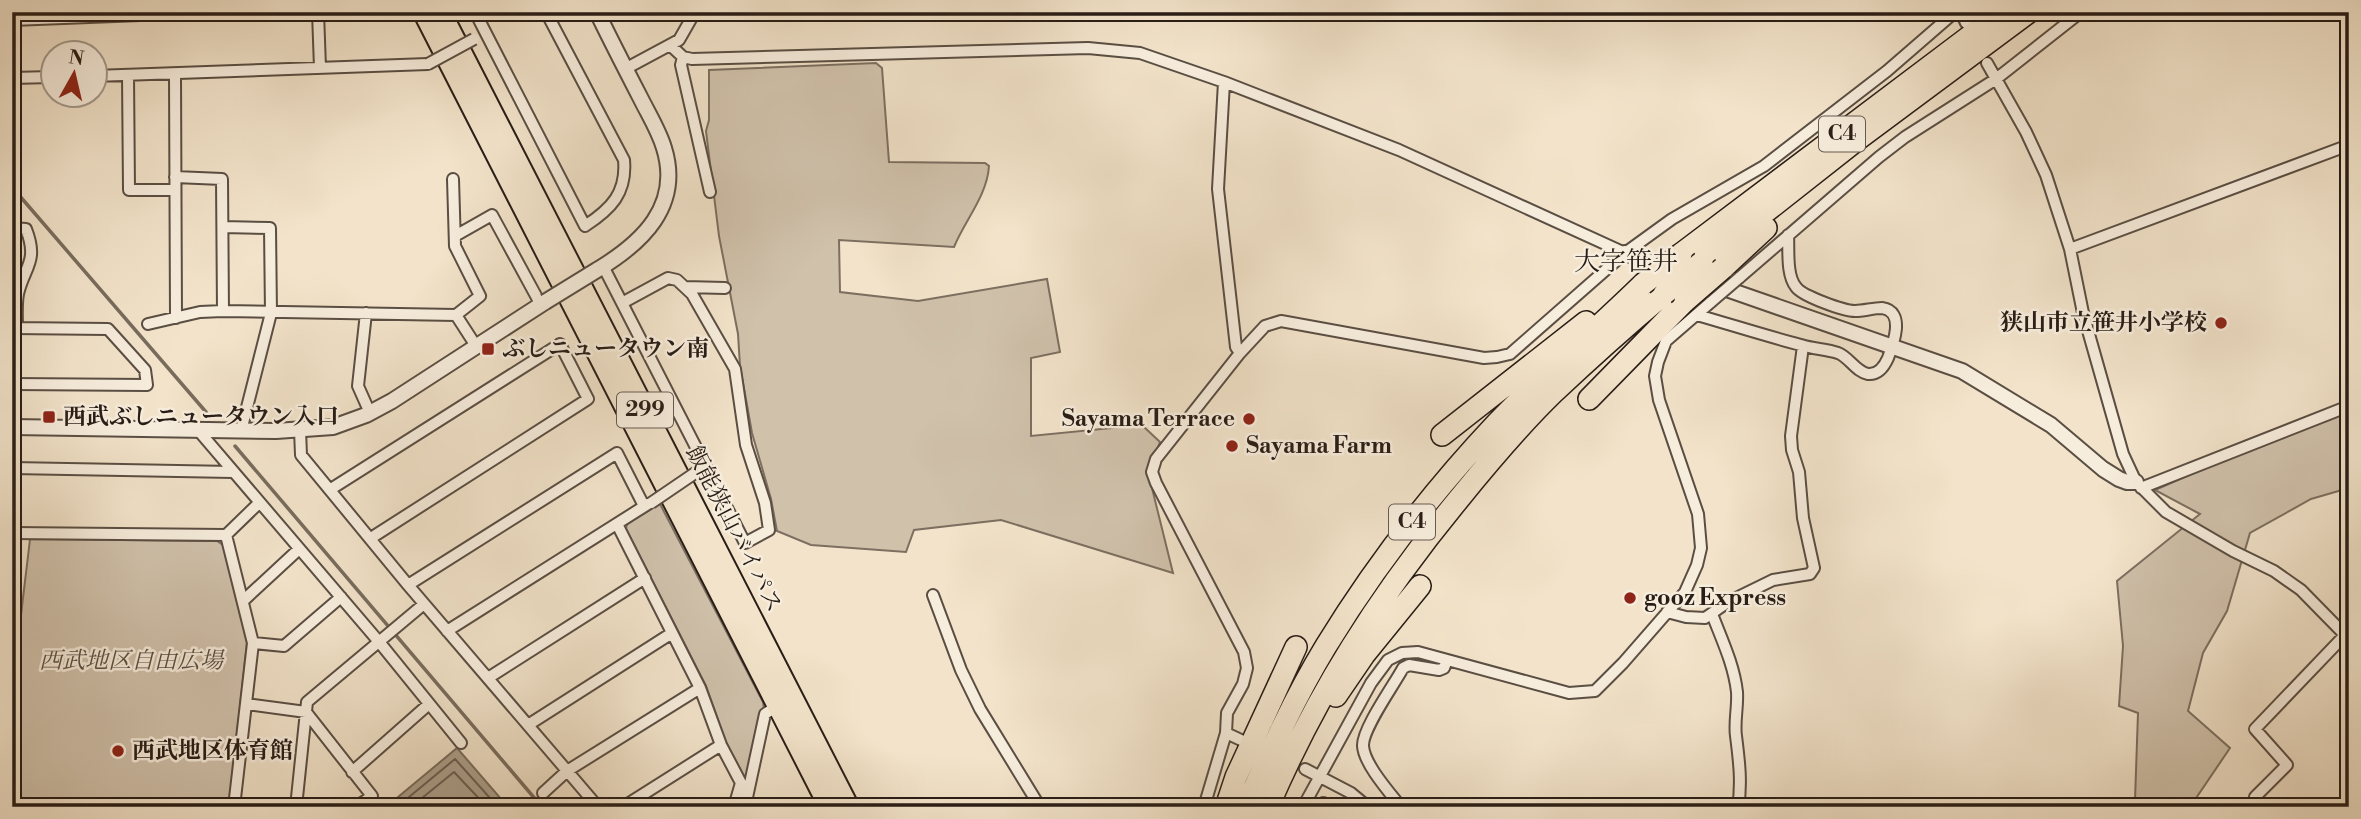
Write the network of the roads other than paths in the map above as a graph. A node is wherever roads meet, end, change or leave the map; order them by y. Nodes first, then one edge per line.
1 (218, 12) edge
2 (318, 12) edge
3 (423, 12) edge
4 (441, 12) edge
5 (475, 12) edge
6 (546, 12) edge
7 (597, 12) edge
8 (695, 12) edge
9 (1955, 12) edge
10 (2002, 12) edge
11 (2029, 12) edge
12 (2081, 12) edge
13 (173, 13) edge
14 (12, 20) edge
15 (484, 30) junction
16 (670, 45) junction
17 (683, 57) junction
18 (1987, 63) dead end
19 (320, 68) junction
20 (625, 69) junction
21 (175, 74) junction
22 (128, 75) junction
23 (108, 76) edge
24 (38, 77) edge
25 (12, 78) edge
26 (1996, 79) junction
27 (1224, 82) junction
28 (2349, 102) edge
29 (2349, 116) edge
30 (1858, 139) junction
31 (2349, 145) edge
32 (175, 177) junction
33 (453, 179) dead end
34 (175, 190) junction
35 (710, 192) dead end
36 (223, 227) junction
37 (12, 228) edge
38 (1788, 235) junction
39 (455, 236) junction
40 (2070, 249) junction
41 (1625, 253) junction
42 (600, 268) junction
43 (1731, 273) junction
44 (1643, 284) junction
45 (685, 287) junction
46 (725, 288) dead end
47 (543, 303) junction
48 (622, 303) junction
49 (1691, 308) junction
50 (223, 311) junction
51 (271, 313) junction
52 (366, 313) junction
53 (456, 315) junction
54 (176, 318) junction
55 (148, 324) dead end
56 (15, 328) edge
57 (476, 346) junction
58 (1803, 346) junction
59 (1892, 348) junction
60 (1240, 353) junction
61 (12, 384) edge
62 (1589, 399) dead end
63 (2349, 406) edge
64 (370, 413) junction
65 (12, 427) edge
66 (198, 430) junction
67 (300, 430) junction
68 (241, 431) junction
69 (1442, 435) dead end
70 (12, 468) edge
71 (702, 469) junction
72 (233, 472) junction
73 (2139, 485) junction
74 (331, 489) junction
75 (259, 503) junction
76 (648, 504) junction
77 (617, 524) junction
78 (12, 533) edge
79 (226, 535) junction
80 (371, 538) junction
81 (298, 550) junction
82 (645, 578) junction
83 (408, 585) junction
84 (1420, 586) dead end
85 (933, 595) dead end
86 (341, 597) junction
87 (244, 600) junction
88 (424, 604) junction
89 (1667, 612) junction
90 (1712, 614) junction
91 (447, 631) junction
92 (672, 633) junction
93 (2347, 637) edge
94 (383, 641) junction
95 (253, 643) junction
96 (1296, 647) dead end
97 (1447, 660) junction
98 (488, 678) junction
99 (700, 688) junction
100 (247, 704) junction
101 (429, 704) junction
102 (777, 706) junction
103 (306, 712) junction
104 (528, 725) junction
105 (1226, 733) junction
106 (1241, 740) dead end
107 (461, 743) dead end
108 (721, 745) junction
109 (1305, 769) dead end
110 (567, 771) junction
111 (352, 772) junction
112 (1321, 776) junction
113 (542, 793) dead end
114 (736, 805) edge
115 (234, 807) edge
116 (296, 807) edge
117 (356, 807) edge
118 (598, 807) edge
119 (623, 807) edge
120 (829, 807) edge
121 (849, 807) edge
122 (1040, 807) edge
123 (1204, 807) edge
124 (1226, 807) edge
125 (1246, 807) edge
126 (1270, 807) edge
127 (1303, 807) edge
128 (1318, 807) edge
129 (1335, 807) edge
130 (1368, 807) edge
131 (1401, 807) edge
132 (1738, 807) edge
133 (2263, 807) edge

1 - 13 street
2 - 19 street
3 - 102 highway, 飯能狭山バイパス / 299
4 - 121 highway, 飯能狭山バイパス / 299
5 - 15 street
6 - 15 street
7 - 20 street
8 - 16 street
9 - 41 street
10 - 44 highway, C4, bridge
11 - 30 highway, C4
12 - 26 street
13 - 14 street
15 - 19 street, bridge
16 - 17 street
16 - 20 street
17 - 27 street
17 - 35 street
18 - 26 street
19 - 21 street
20 - 42 street
21 - 22 street
21 - 32 street
22 - 23 street
22 - 34 street
24 - 25 street
26 - 38 street
26 - 40 street
27 - 41 street
27 - 60 street
28 - 29 street
30 - 43 highway
30 - 126 highway, C4, bridge
31 - 40 street
32 - 34 street
32 - 36 street
33 - 39 street
34 - 54 street
36 - 50 street
36 - 51 street
37 - 56 street
38 - 43 street
38 - 59 street
39 - 47 street
39 - 53 street
40 - 73 street
41 - 59 street
41 - 60 street
42 - 47 street, bridge
42 - 48 street
43 - 49 highway, bridge
43 - 49 street, bridge
44 - 69 highway
44 - 125 highway, C4
45 - 46 street
45 - 48 street
45 - 71 street
47 - 57 street
48 - 71 street
49 - 58 street
49 - 62 highway
49 - 89 street
50 - 51 street
50 - 54 street
51 - 52 street
51 - 68 street
52 - 53 street
52 - 64 street
53 - 57 street
54 - 55 street
56 - 61 street
57 - 64 street
58 - 59 street
58 - 90 street
59 - 73 street
60 - 105 street
63 - 73 street
64 - 67 street
65 - 66 street
66 - 68 street
66 - 72 street
67 - 68 street
67 - 74 street
70 - 72 street
71 - 76 street, bridge
72 - 75 street
73 - 93 street
74 - 80 street
74 - 80 street
75 - 79 street
75 - 81 street
76 - 77 street
76 - 83 street
77 - 82 street
77 - 91 street
78 - 79 street
79 - 87 street
80 - 83 street
81 - 86 street
81 - 87 street
82 - 92 street
82 - 98 street
83 - 88 street
84 - 126 highway
85 - 122 street
86 - 94 street
86 - 95 street
87 - 95 street
88 - 91 street
88 - 94 street
89 - 90 street
89 - 97 street
90 - 132 street
91 - 98 street
92 - 99 street
92 - 104 street
93 - 133 street
94 - 101 street
94 - 103 street
95 - 100 street
96 - 124 highway
97 - 112 street
97 - 131 street
98 - 104 street
99 - 108 street
99 - 110 street
100 - 103 street
100 - 115 street
101 - 107 street
101 - 111 street
102 - 114 street
102 - 120 highway, 飯能狭山バイパス / 299
103 - 111 street
103 - 116 street
104 - 110 street
105 - 106 street
105 - 123 street
108 - 114 street
108 - 119 street
109 - 112 street
110 - 113 street
110 - 118 street
111 - 117 street
112 - 127 street
112 - 130 street
128 - 129 street

